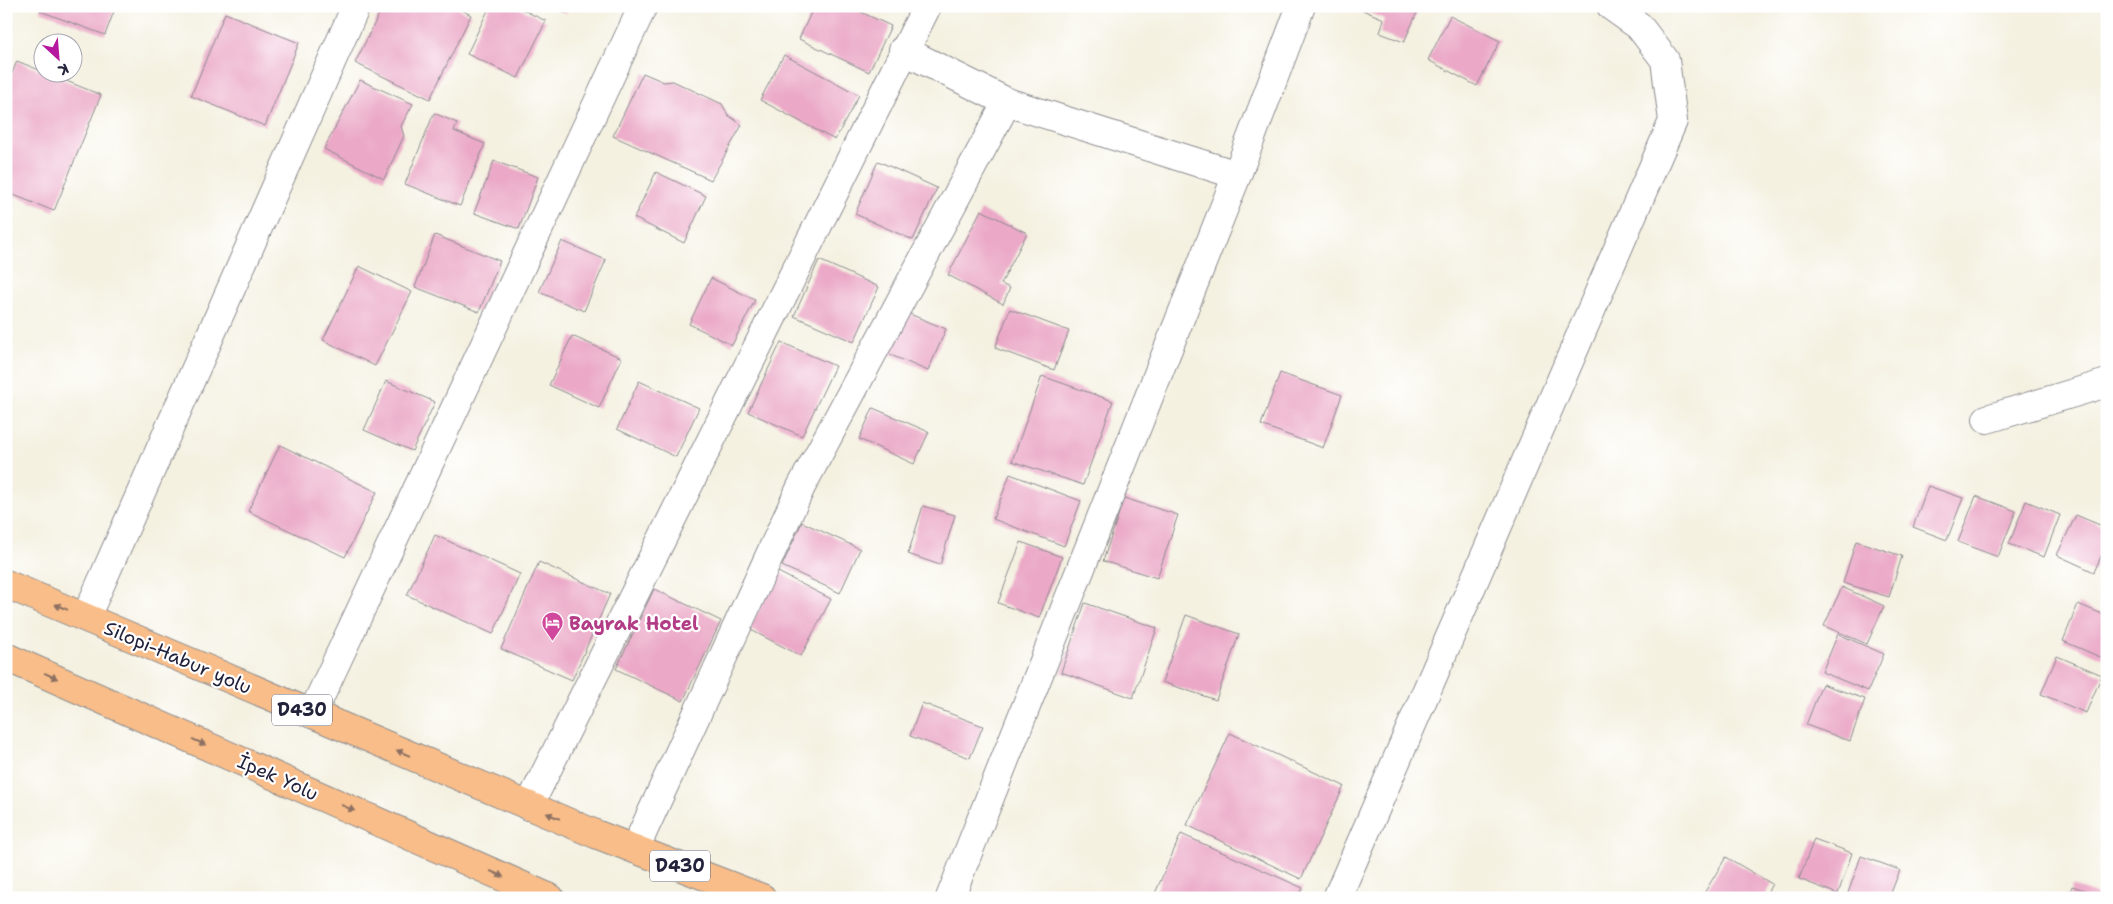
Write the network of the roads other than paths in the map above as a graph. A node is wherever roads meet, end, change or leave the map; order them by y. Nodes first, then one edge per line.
1 (356, 6) edge
2 (643, 6) edge
3 (927, 6) edge
4 (1301, 6) edge
5 (1611, 6) edge
6 (903, 50) junction
7 (1008, 102) junction
8 (1237, 175) junction
9 (2107, 384) edge
10 (1987, 419) dead end
11 (6, 584) edge
12 (86, 618) junction
13 (6, 657) edge
14 (312, 714) junction
15 (529, 806) junction
16 (635, 849) junction
17 (550, 898) edge
18 (762, 898) edge
19 (950, 898) edge
20 (1337, 898) edge

1 - 12 street
2 - 14 street
3 - 6 street
4 - 8 street
5 - 20 street
6 - 7 street
6 - 15 street
7 - 8 street
7 - 16 street
8 - 19 street
9 - 10 street
12 -> 11 highway, Silopi-Habur yolu / D430
12 - 14 highway, Silopi-Habur yolu / D430
13 -> 17 highway, İpek Yolu
15 -> 14 highway, Silopi-Habur yolu / D430
16 -> 15 highway, Silopi-Habur yolu / D430
16 - 18 highway, D430

